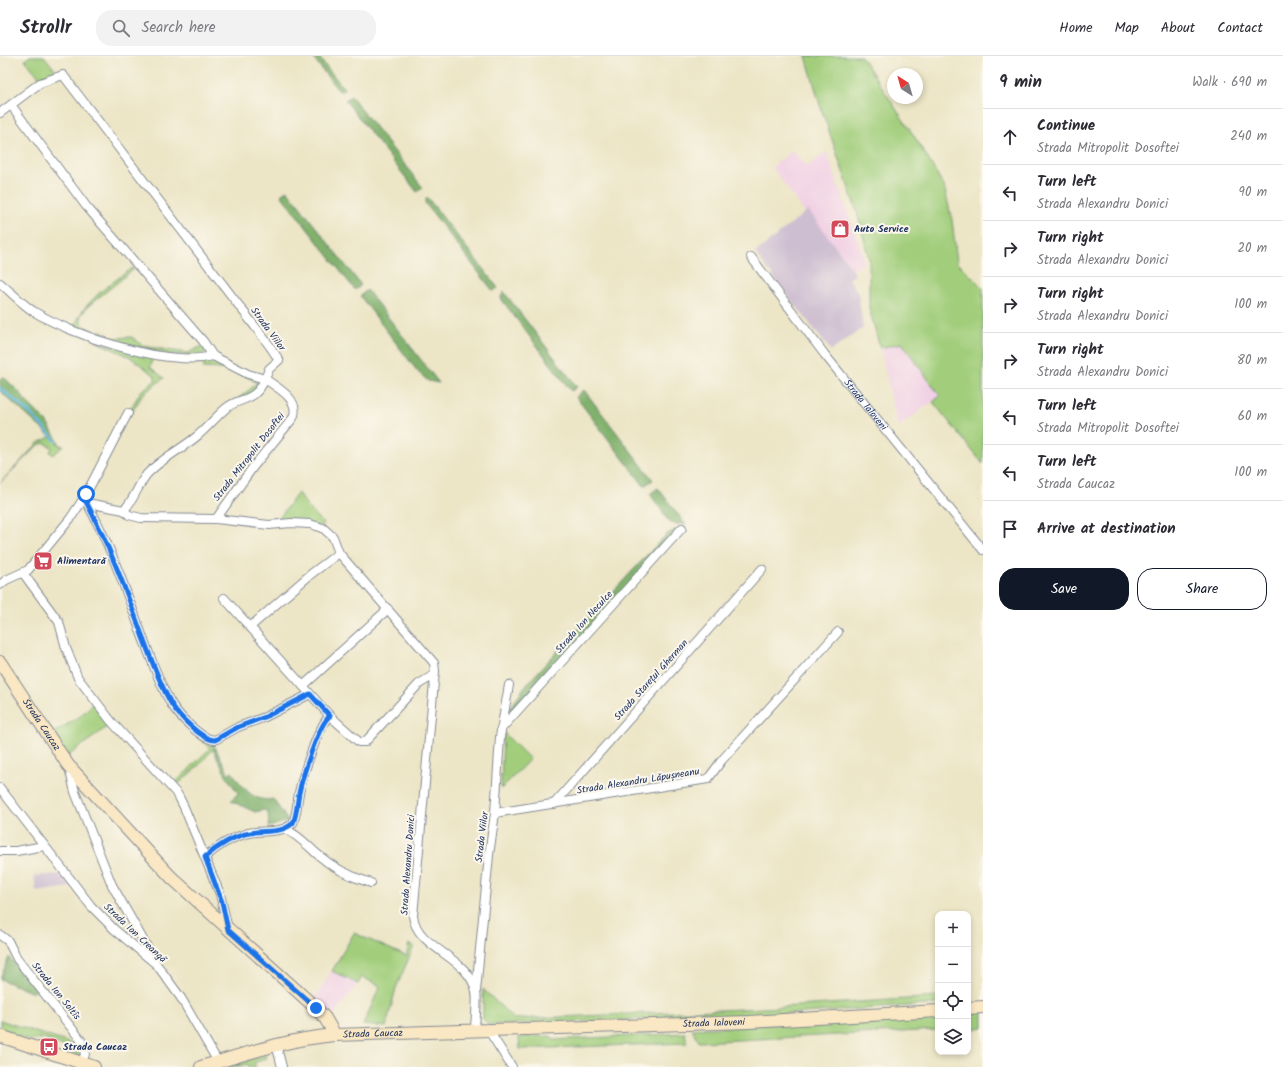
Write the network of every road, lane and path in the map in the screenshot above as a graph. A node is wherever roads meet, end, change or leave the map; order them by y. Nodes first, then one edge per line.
1 (11, 105) junction
2 (0, 113) edge
3 (751, 257) dead end
4 (0, 283) edge
5 (214, 356) junction
6 (265, 379) junction
7 (128, 413) dead end
8 (86, 501) junction
9 (124, 510) junction
10 (216, 519) junction
11 (682, 528) dead end
12 (983, 550) edge
13 (339, 553) junction
14 (762, 569) dead end
15 (23, 573) junction
16 (0, 585) edge
17 (224, 598) dead end
18 (388, 609) junction
19 (250, 627) junction
20 (838, 632) dead end
21 (0, 662) edge
22 (434, 675) junction
23 (509, 685) dead end
24 (303, 686) junction
25 (310, 694) junction
26 (330, 716) junction
27 (501, 730) junction
28 (68, 765) junction
29 (0, 788) edge
30 (554, 804) junction
31 (495, 813) junction
32 (285, 829) junction
33 (44, 846) junction
34 (0, 851) edge
35 (205, 857) junction
36 (371, 883) dead end
37 (228, 930) junction
38 (0, 936) edge
39 (157, 965) junction
40 (476, 992) junction
41 (983, 1007) edge
42 (971, 1008) edge
43 (935, 1010) edge
44 (475, 1031) junction
45 (489, 1031) junction
46 (335, 1035) junction
47 (0, 1036) edge
48 (276, 1044) junction
49 (218, 1062) junction
50 (281, 1064) edge
51 (81, 1065) edge
52 (94, 1067) edge
53 (201, 1067) edge
54 (512, 1067) edge

1 - 2 street, Strada Viilor
1 - 5 street
1 - 6 street, Strada Viilor
3 - 12 street, Strada Ialoveni
4 - 5 street
5 - 6 street
6 - 9 street
6 - 10 street, Strada Mitropolit Dosoftei
7 - 8 street
8 - 9 street
8 - 15 street
8 - 25 street
9 - 10 street
10 - 13 street, Strada Alexandru Donici
11 - 27 street, Strada Ion Neculce
13 - 18 street, Strada Alexandru Donici
13 - 19 street
14 - 30 street, Strada Starețul Gherman
15 - 16 street
15 - 35 street
17 - 19 street
18 - 22 street, Strada Alexandru Donici
18 - 24 street
19 - 24 street
20 - 30 street, Strada Alexandru Lăpușneanu
21 - 28 street, Strada Caucaz
22 - 26 street
22 - 40 street, Strada Alexandru Donici
23 - 27 street, Strada Viilor
24 - 25 street
25 - 26 street
26 - 32 street
27 - 31 street, Strada Viilor
28 - 37 street, Strada Caucaz
28 - 39 street
29 - 33 street, Strada Ion Creangă
30 - 31 street, Strada Alexandru Lăpușneanu
31 - 40 street, Strada Viilor
32 - 35 street
32 - 36 street
33 - 34 street
33 - 39 street, Strada Ion Creangă
35 - 37 street
37 - 46 street, Strada Caucaz
38 - 51 street, Strada Ion Soltîs
39 - 49 street, Strada Ion Creangă
40 - 44 street, Strada Alexandru Donici
41 - 42 street
43 - 45 street, Strada Ialoveni
44 - 45 street, Strada Caucaz
44 - 46 street, Strada Caucaz
45 - 54 street
46 - 48 street
47 - 51 street
48 - 49 street
48 - 50 street
49 - 53 street
51 - 52 street

